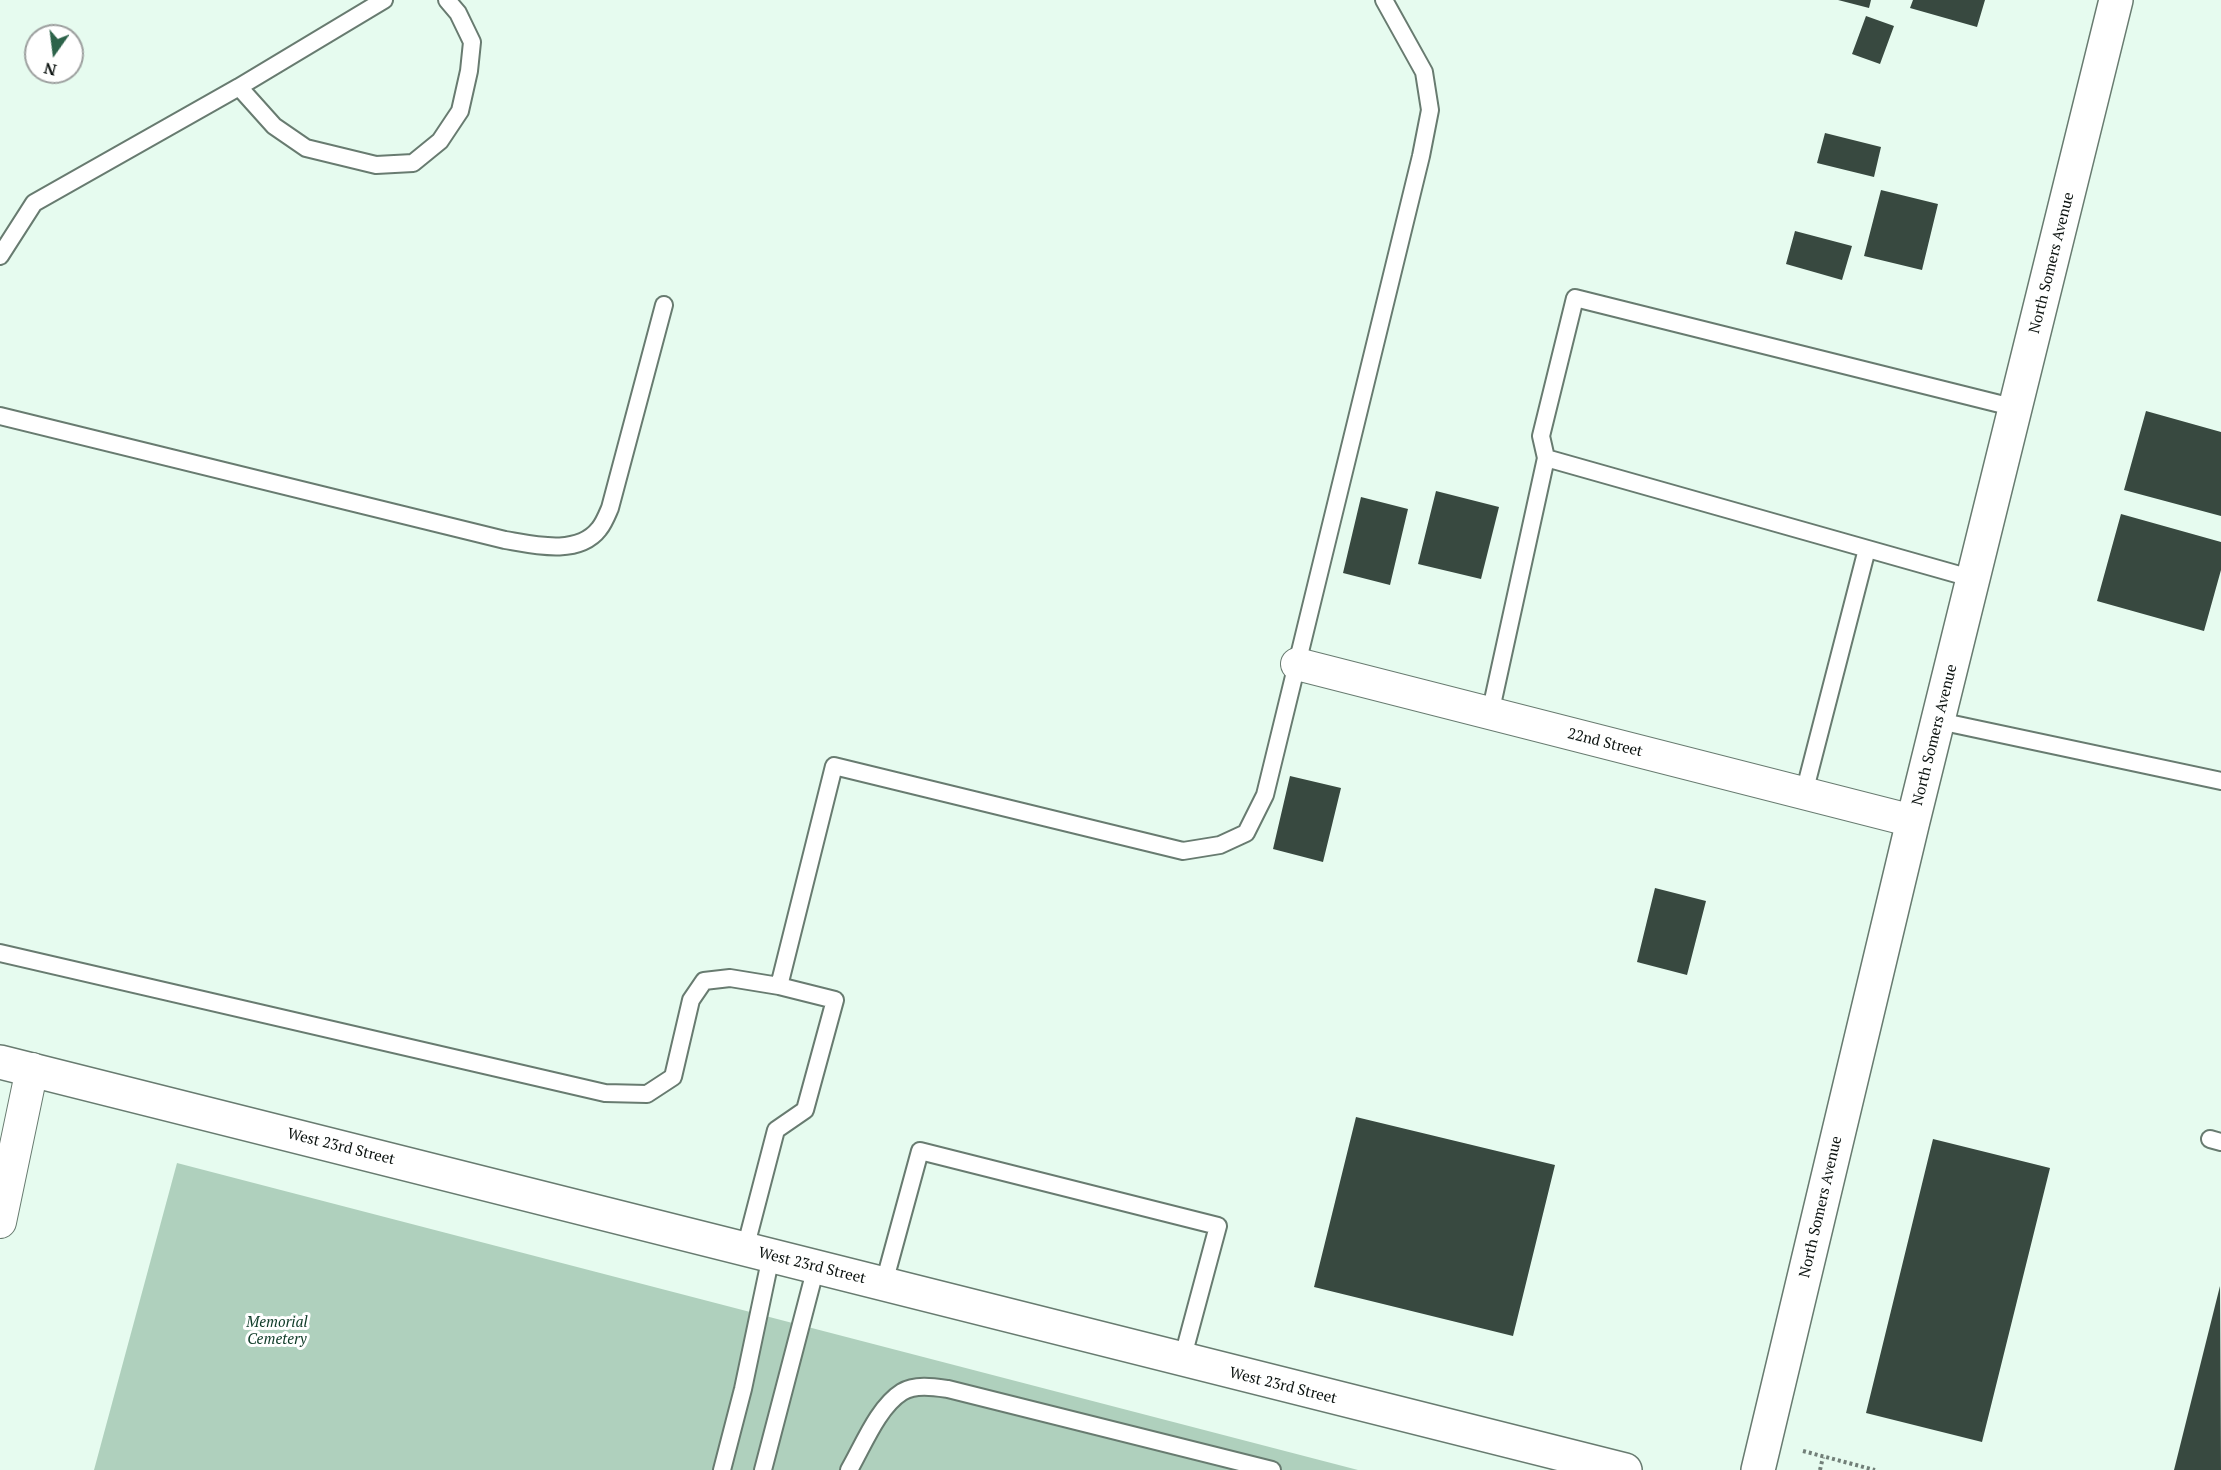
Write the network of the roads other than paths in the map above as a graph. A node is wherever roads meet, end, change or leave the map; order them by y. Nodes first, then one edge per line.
1 (384, 0) edge
2 (447, 0) edge
3 (1384, 0) edge
4 (2116, 0) edge
5 (239, 87) junction
6 (0, 256) edge
7 (664, 305) dead end
8 (2016, 408) junction
9 (0, 416) edge
10 (1546, 459) junction
11 (1867, 549) junction
12 (1974, 579) junction
13 (1297, 664) junction
14 (1490, 714) junction
15 (1939, 721) junction
16 (2221, 781) edge
17 (1804, 793) junction
18 (1913, 821) junction
19 (0, 953) edge
20 (779, 987) junction
21 (0, 1062) edge
22 (32, 1069) junction
23 (0, 1222) edge
24 (758, 1252) junction
25 (816, 1267) junction
26 (884, 1283) junction
27 (1182, 1360) junction
28 (722, 1470) edge
29 (763, 1470) edge
30 (849, 1470) edge
31 (1272, 1470) edge
32 (1625, 1470) edge
33 (1758, 1470) edge

1 - 5 lane
2 - 5 lane
3 - 13 lane
4 - 8 main road, North Somers Avenue
5 - 6 lane
7 - 9 lane
8 - 10 lane
8 - 12 main road, North Somers Avenue
10 - 11 lane
10 - 14 lane
11 - 12 lane
11 - 17 lane
12 - 15 main road, North Somers Avenue
13 - 14 street, 22nd Street
13 - 20 lane
14 - 17 street, 22nd Street
15 - 16 lane
15 - 18 main road, North Somers Avenue
17 - 18 street, 22nd Street
18 - 33 main road, North Somers Avenue
19 - 20 lane
20 - 24 lane
21 - 22 main road, West 23rd Street
22 - 23 street
22 - 24 main road, West 23rd Street
24 - 25 main road, West 23rd Street
24 - 28 lane
25 - 26 main road, West 23rd Street
25 - 29 lane
26 - 27 main road, West 23rd Street
26 - 27 lane
27 - 32 main road, West 23rd Street
30 - 31 lane

